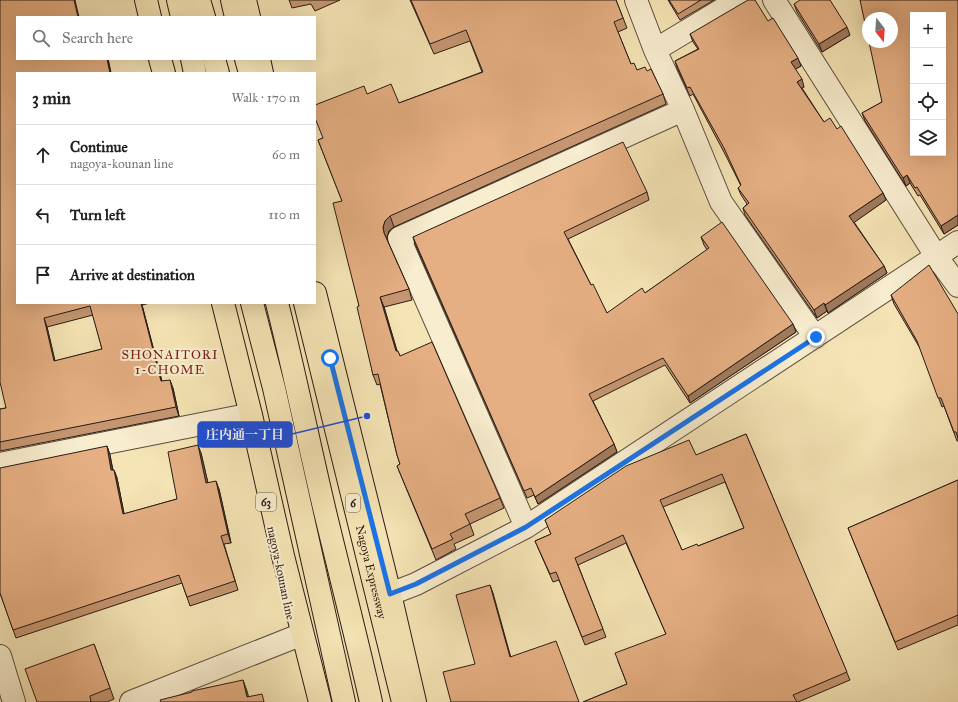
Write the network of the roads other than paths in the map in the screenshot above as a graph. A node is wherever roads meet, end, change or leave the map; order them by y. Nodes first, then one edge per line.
1 (146, 0) edge
2 (152, 0) edge
3 (178, 0) edge
4 (200, 0) edge
5 (232, 0) edge
6 (244, 0) edge
7 (636, 0) edge
8 (738, 0) edge
9 (774, 0) edge
10 (150, 16) edge
11 (156, 16) edge
12 (182, 16) edge
13 (204, 16) edge
14 (236, 16) edge
15 (249, 16) edge
16 (656, 50) junction
17 (160, 60) edge
18 (165, 60) edge
19 (192, 60) edge
20 (214, 60) edge
21 (246, 60) edge
22 (259, 60) edge
23 (164, 72) edge
24 (168, 72) edge
25 (195, 72) edge
26 (218, 72) edge
27 (250, 72) edge
28 (262, 72) edge
29 (683, 110) junction
30 (958, 242) edge
31 (936, 256) junction
32 (958, 286) edge
33 (316, 297) edge
34 (222, 304) edge
35 (222, 304) edge
36 (252, 304) edge
37 (276, 304) edge
38 (305, 304) edge
39 (816, 337) junction
40 (247, 415) junction
41 (0, 464) edge
42 (526, 527) junction
43 (390, 594) junction
44 (295, 637) junction
45 (0, 656) edge
46 (14, 702) edge
47 (131, 702) edge
48 (309, 702) edge
49 (320, 702) edge
50 (344, 702) edge
51 (371, 702) edge
52 (403, 702) edge
53 (415, 702) edge

1 - 10 main road
2 - 11 main road
3 - 12 main road
4 - 13 main road
5 - 14 main road
6 - 15 main road
7 - 16 street
8 - 16 street
9 - 31 street
16 - 29 street
17 - 23 main road
18 - 24 main road
19 - 25 main road
20 - 26 main road
21 - 27 main road
22 - 28 main road
29 - 39 street
29 - 42 street
30 - 31 street
31 - 32 street
31 - 39 street
33 - 43 main road
34 - 40 main road, nagoya-kounan line / 63
35 - 49 main road
36 - 50 main road
37 - 51 main road
38 - 52 main road, Nagoya Expressway / 6
39 - 42 street
40 - 41 street
40 - 44 main road, nagoya-kounan line / 63
42 - 43 street
43 - 53 main road
44 - 47 street
44 - 48 main road, nagoya-kounan line / 63
45 - 46 street

